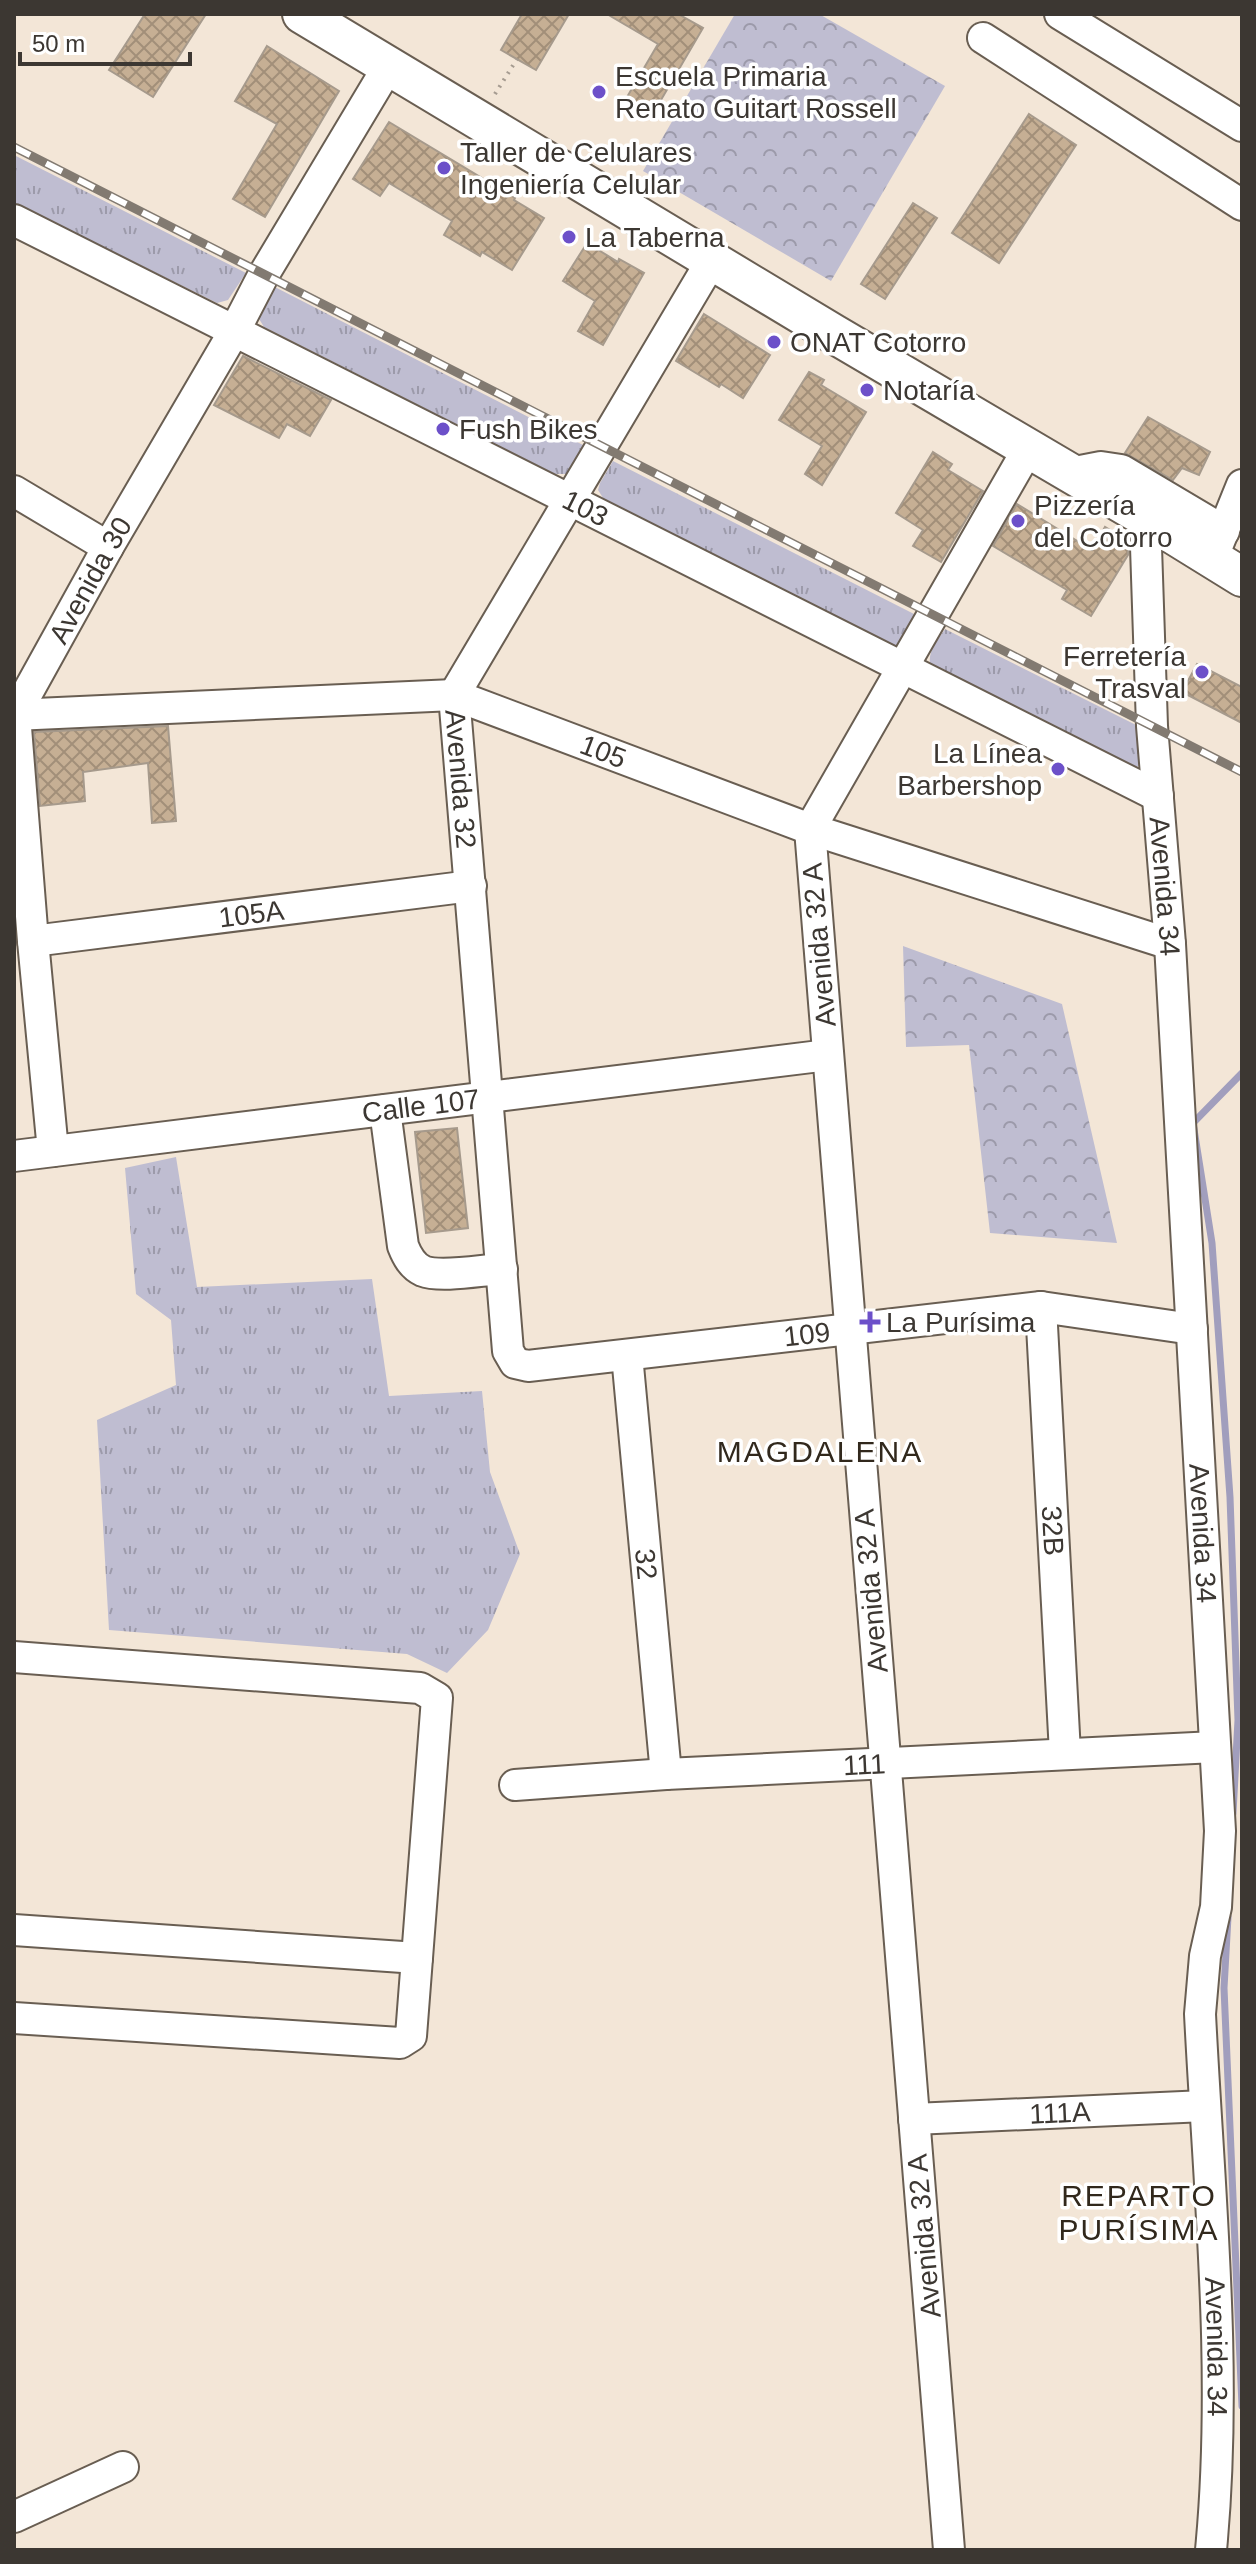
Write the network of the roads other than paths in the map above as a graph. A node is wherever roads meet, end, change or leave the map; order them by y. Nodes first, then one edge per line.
1 (302, 14) edge
2 (1060, 14) edge
3 (983, 38) dead end
4 (388, 67) junction
5 (1242, 126) edge
6 (1242, 205) edge
7 (14, 220) edge
8 (712, 260) junction
9 (235, 330) junction
10 (1028, 449) junction
11 (1070, 473) junction
12 (1242, 485) edge
13 (14, 491) edge
14 (568, 500) junction
15 (1145, 517) junction
16 (108, 547) junction
17 (1226, 556) edge
18 (902, 668) junction
19 (454, 695) junction
20 (14, 715) edge
21 (1158, 796) junction
22 (810, 829) junction
23 (471, 886) junction
24 (33, 941) junction
25 (1170, 944) junction
26 (828, 1055) junction
27 (487, 1097) junction
28 (385, 1110) junction
29 (53, 1151) junction
30 (14, 1156) edge
31 (502, 1269) junction
32 (1041, 1307) junction
33 (850, 1328) junction
34 (1192, 1329) junction
35 (627, 1355) junction
36 (515, 1363) joint
37 (14, 1657) edge
38 (1215, 1747) junction
39 (1065, 1753) junction
40 (885, 1763) junction
41 (666, 1774) junction
42 (515, 1785) dead end
43 (14, 1930) edge
44 (417, 1958) junction
45 (14, 2018) edge
46 (1205, 2106) junction
47 (914, 2119) junction
48 (123, 2467) dead end
49 (14, 2517) edge
50 (949, 2550) edge
51 (1211, 2550) edge

1 - 4 main road
2 - 5 street
3 - 6 street
4 - 8 main road
4 - 9 street, Avenida 30
7 - 9 street, 103
8 - 10 main road
8 - 14 street, Avenida 32
9 - 14 street, 103
9 - 16 street, Avenida 30
10 - 11 main road
10 - 18 street, Avenida 32 A
11 - 15 main road
11 - 17 street
12 - 17 street
13 - 16 street
14 - 18 street, 103
14 - 19 street, Avenida 32
15 - 17 main road
15 - 21 street, Avenida 34
16 - 20 street, Avenida 30
18 - 21 street, 103
18 - 22 street, Avenida 32 A
19 - 20 street, 105
19 - 22 street, 105
19 - 23 street, Avenida 32
20 - 24 street
21 - 25 street, Avenida 34
22 - 25 street, 105
22 - 26 street, Avenida 32 A
23 - 24 street, 105A
23 - 27 street, Avenida 32
24 - 29 street
25 - 34 street, Avenida 34
26 - 27 street, Calle 107
26 - 33 street, Avenida 32 A
27 - 28 street, Calle 107
27 - 31 street, Avenida 32
28 - 29 street, Calle 107
28 - 31 street
29 - 30 street, Calle 107
31 - 36 street, Avenida 32
32 - 33 street, 109
32 - 34 street, 109
32 - 39 street, 32B
33 - 35 street, 109
33 - 40 street, Avenida 32 A
34 - 38 street, Avenida 34
35 - 36 street, 109
35 - 41 street, 32
37 - 44 street
38 - 39 street, 111
38 - 46 street, Avenida 34
39 - 40 street, 111
40 - 41 street, 111
40 - 47 street, Avenida 32 A
41 - 42 street, 111
43 - 44 street
44 - 45 street
46 - 47 street, 111A
46 - 51 street, Avenida 34
47 - 50 street, Avenida 32 A
48 - 49 street

